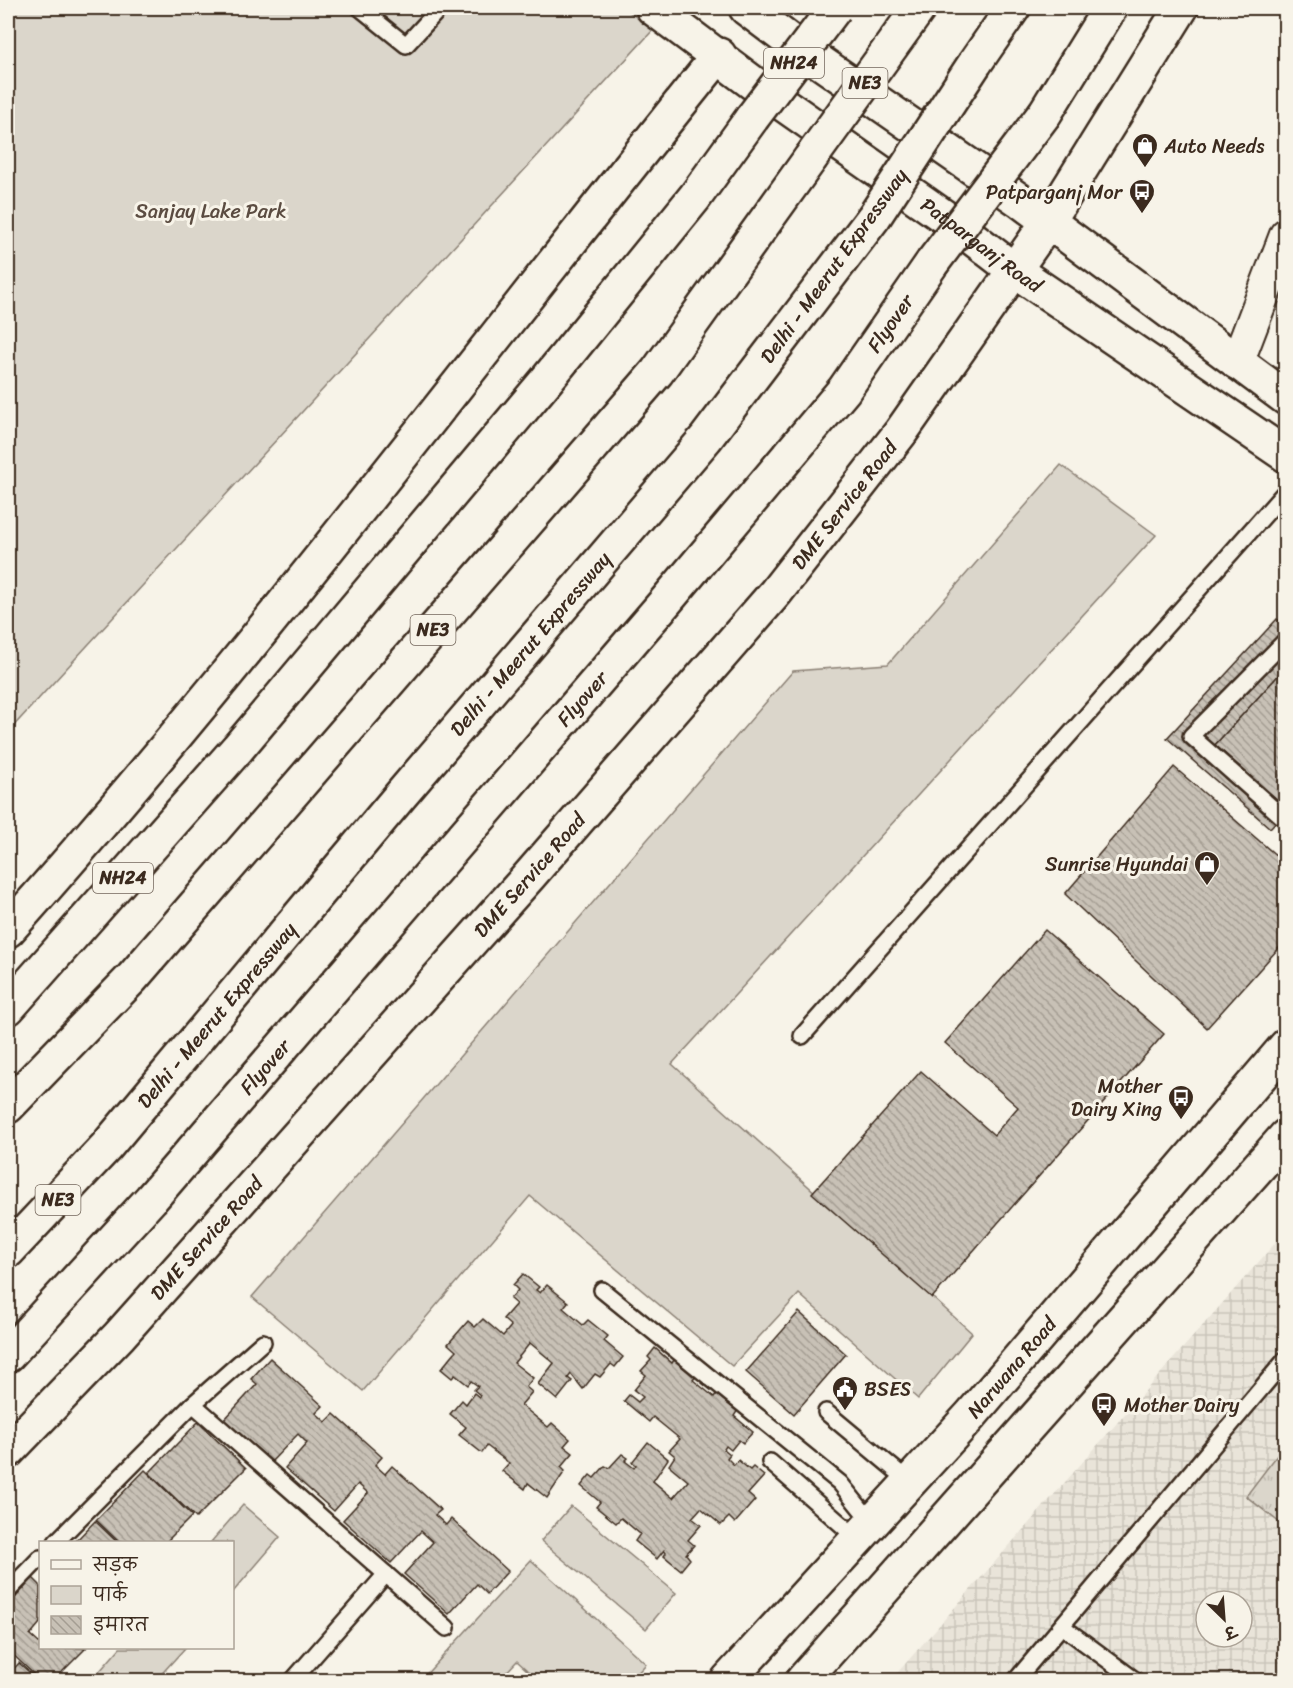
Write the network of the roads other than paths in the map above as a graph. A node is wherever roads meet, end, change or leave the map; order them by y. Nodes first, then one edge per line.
1 (360, 8) edge
2 (441, 8) edge
3 (653, 8) edge
4 (835, 8) edge
5 (919, 8) edge
6 (1013, 8) edge
7 (1110, 8) edge
8 (1181, 8) edge
9 (758, 11) edge
10 (719, 55) junction
11 (1048, 222) junction
12 (1286, 235) edge
13 (1014, 270) junction
14 (1237, 363) junction
15 (1286, 398) edge
16 (1286, 455) edge
17 (1286, 491) edge
18 (1286, 640) edge
19 (1286, 820) edge
20 (8, 930) edge
21 (8, 1008) edge
22 (802, 1036) dead end
23 (1286, 1046) edge
24 (8, 1107) edge
25 (1286, 1136) edge
26 (8, 1251) edge
27 (602, 1290) dead end
28 (262, 1342) dead end
29 (8, 1355) edge
30 (1286, 1359) edge
31 (193, 1404) junction
32 (826, 1412) dead end
33 (8, 1451) edge
34 (770, 1461) dead end
35 (912, 1483) junction
36 (865, 1532) junction
37 (57, 1541) edge
38 (913, 1557) junction
39 (39, 1559) edge
40 (386, 1574) junction
41 (8, 1592) edge
42 (1063, 1627) junction
43 (447, 1628) dead end
44 (293, 1680) edge
45 (728, 1680) edge
46 (803, 1680) edge
47 (1016, 1680) edge
48 (1135, 1680) edge

1 - 2 lane
3 - 10 main road, Patparganj Road
4 - 21 main road, NH24, bridge
5 - 24 main road, NE3, bridge
6 - 26 main road, Delhi - Meerut Expressway / NE3, bridge
7 - 29 main road, Flyover, bridge
8 - 11 main road
9 - 11 main road
10 - 13 main road, Patparganj Road
10 - 20 main road
11 - 13 main road, DME Service Road
11 - 14 main road
12 - 14 street
13 - 16 main road, Patparganj Road
13 - 33 main road, DME Service Road
14 - 15 main road
17 - 22 lane
18 - 19 lane
23 - 35 main road, Narwana Road
25 - 38 main road
27 - 36 lane
28 - 31 lane
30 - 42 lane
31 - 37 lane
31 - 40 lane
32 - 35 lane
34 - 36 lane
35 - 36 main road, Narwana Road
36 - 38 main road
36 - 45 main road, Narwana Road
38 - 46 main road
39 - 41 lane
40 - 43 lane
40 - 44 lane
42 - 47 lane
42 - 48 lane

